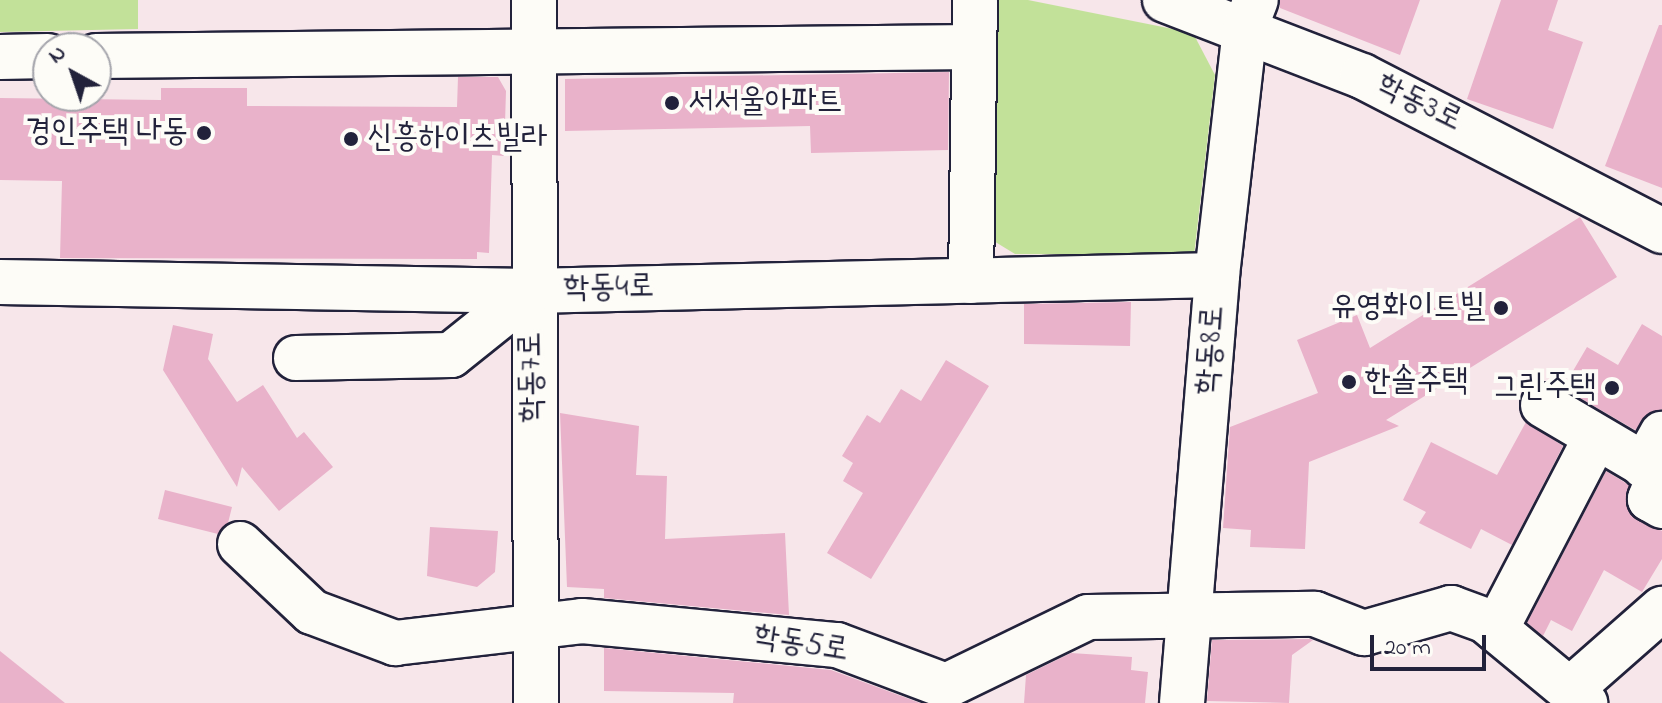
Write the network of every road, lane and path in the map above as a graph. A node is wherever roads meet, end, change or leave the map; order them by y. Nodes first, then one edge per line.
1 (534, 0) edge
2 (975, 0) edge
3 (1165, 0) edge
4 (1250, 14) edge
5 (974, 47) junction
6 (531, 50) junction
7 (32, 56) edge
8 (112, 56) edge
9 (0, 57) edge
10 (1662, 231) edge
11 (1217, 275) junction
12 (971, 281) junction
13 (0, 282) edge
14 (531, 291) junction
15 (296, 358) dead end
16 (1543, 405) dead end
17 (1596, 437) junction
18 (1653, 450) edge
19 (1662, 506) edge
20 (240, 544) dead end
21 (1662, 609) edge
22 (1189, 613) junction
23 (536, 626) junction
24 (1496, 629) junction
25 (1578, 695) edge
26 (536, 703) edge
27 (1182, 703) edge

1 - 6 street, 학동7로
2 - 5 street
3 - 4 street, 학동3로
4 - 10 street, 학동3로
4 - 11 street, 학동8로
5 - 6 street
5 - 12 street
6 - 8 street
6 - 14 street, 학동7로
7 - 9 street
11 - 12 street, 학동4로
11 - 22 street, 학동8로
12 - 14 street, 학동4로
13 - 14 street, 학동4로
14 - 15 street
14 - 23 street, 학동7로
16 - 17 street
17 - 18 street
17 - 24 street
18 - 19 street
20 - 23 street, 학동5로
21 - 25 street
22 - 23 street, 학동5로
22 - 24 street, 학동5로
22 - 27 street, 학동8로
23 - 26 street, 학동7로
24 - 25 street, 학동5로

